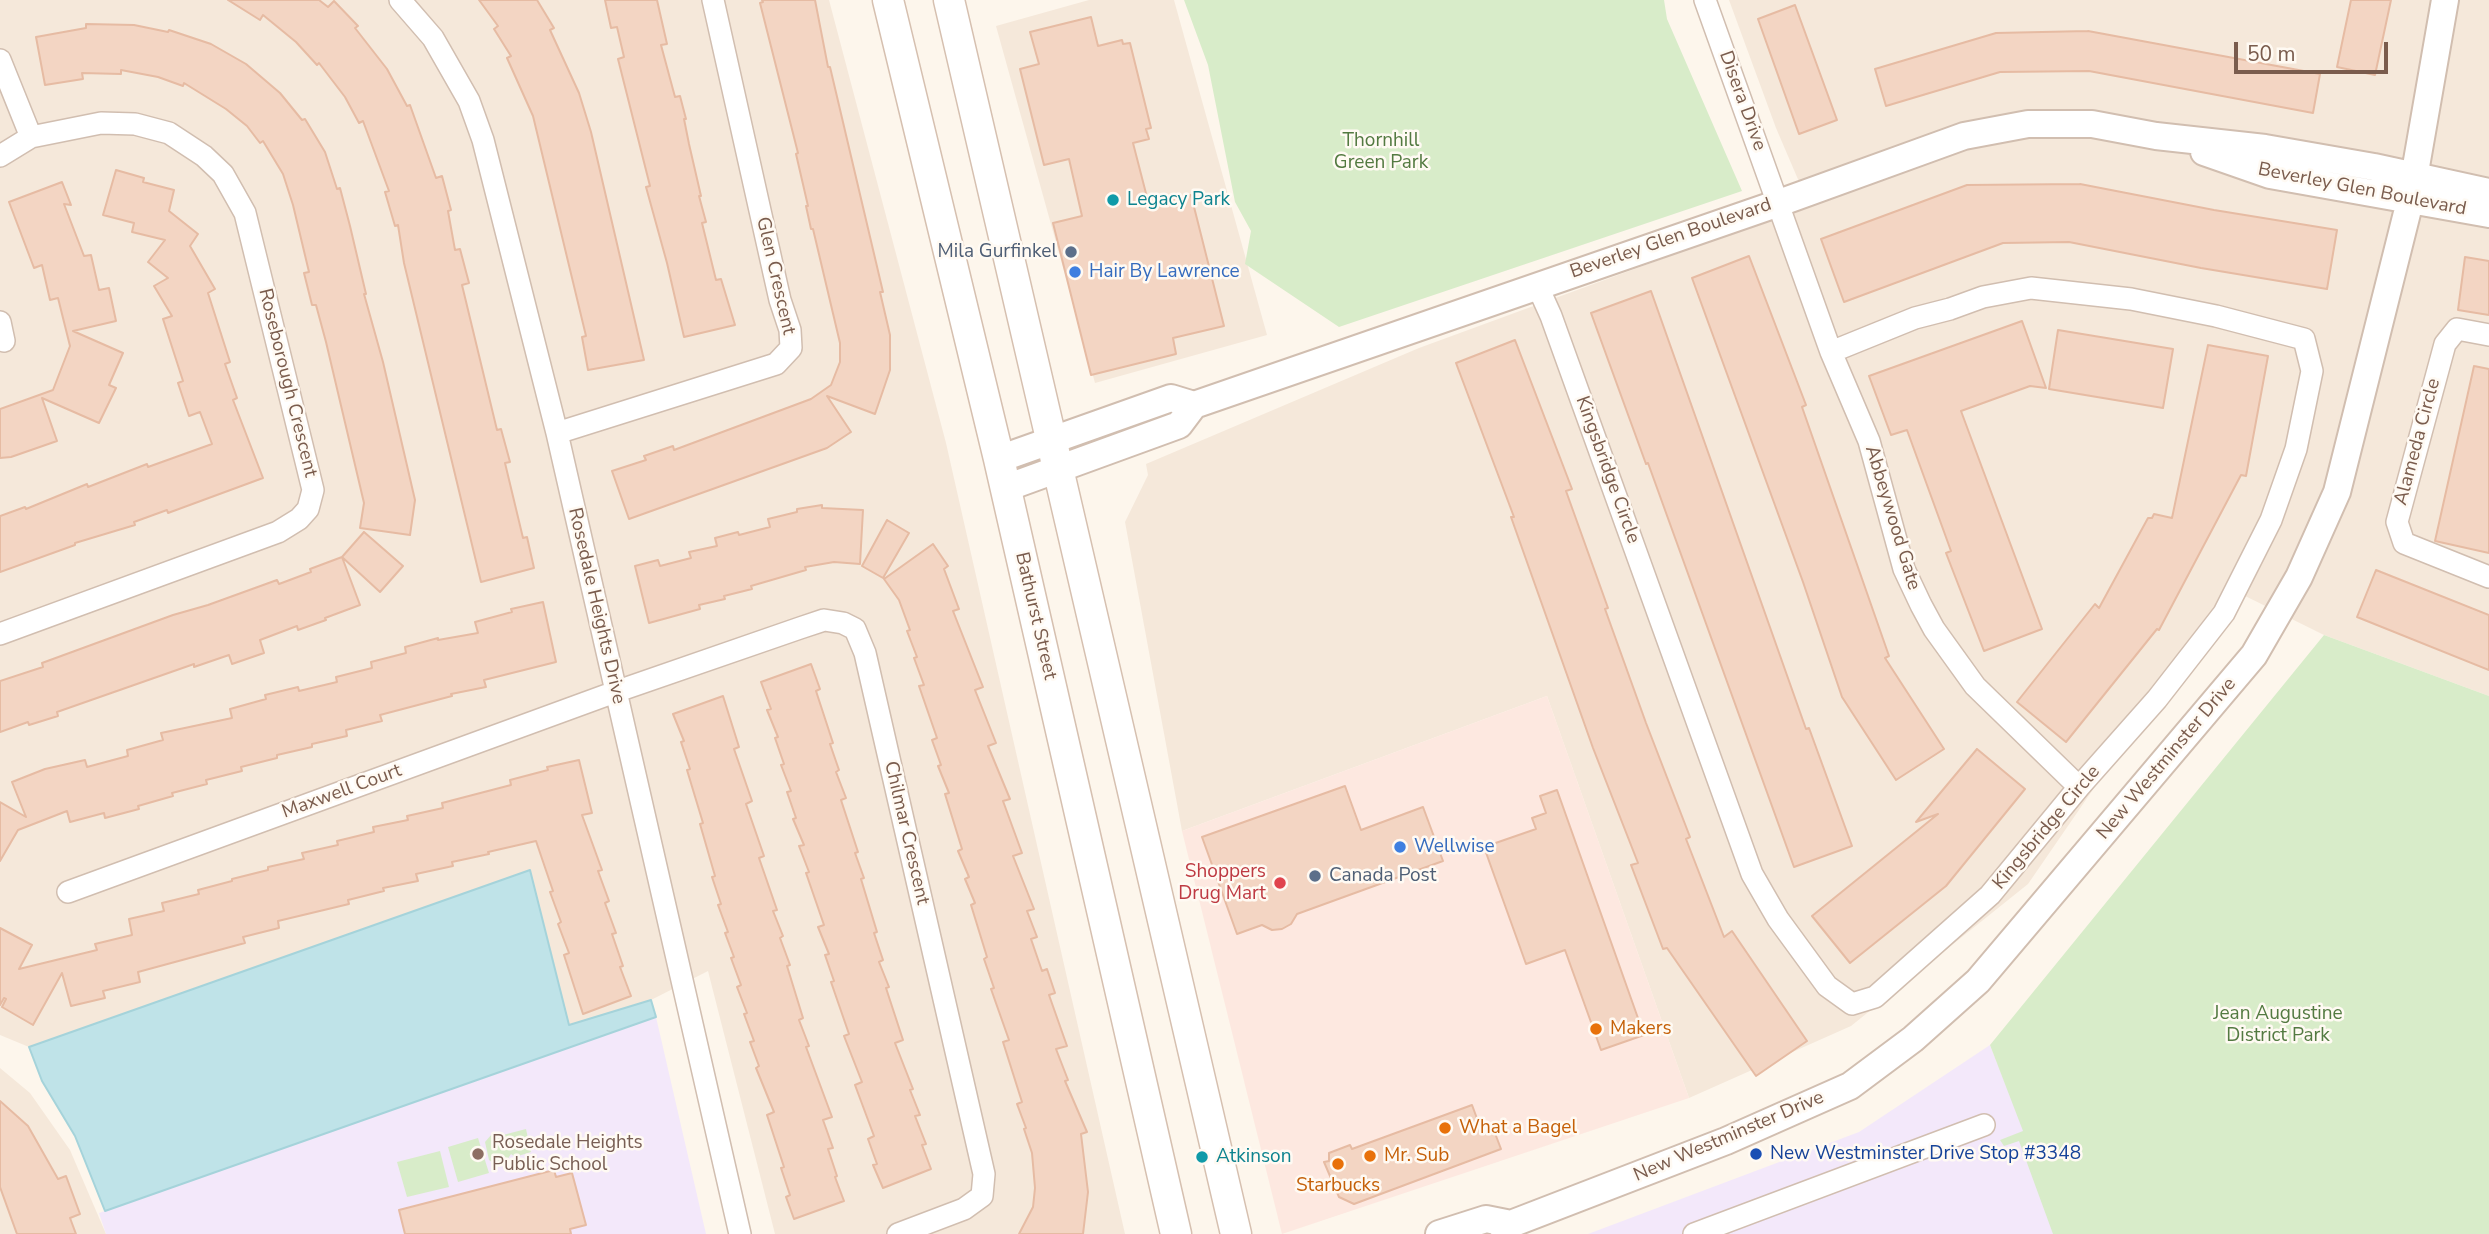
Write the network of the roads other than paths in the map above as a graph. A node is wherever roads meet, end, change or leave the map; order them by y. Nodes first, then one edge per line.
1 (400, 0) edge
2 (713, 0) edge
3 (888, 0) edge
4 (949, 0) edge
5 (1705, 0) edge
6 (2445, 0) edge
7 (0, 60) edge
8 (31, 137) junction
9 (0, 156) edge
10 (2412, 188) junction
11 (2489, 192) edge
12 (1779, 203) junction
13 (2489, 214) edge
14 (1537, 285) junction
15 (2489, 335) edge
16 (1831, 352) junction
17 (1194, 405) junction
18 (557, 433) junction
19 (1052, 440) junction
20 (999, 459) junction
21 (1057, 470) junction
22 (1006, 488) junction
23 (2489, 577) edge
24 (0, 634) edge
25 (615, 692) junction
26 (2080, 787) junction
27 (68, 892) dead end
28 (1984, 1125) dead end
29 (1508, 1229) edge
30 (740, 1234) edge
31 (898, 1234) edge
32 (1176, 1234) edge
33 (1236, 1234) edge
34 (1439, 1234) edge
35 (1694, 1234) edge

1 - 18 street, Rosedale Heights Drive
2 - 18 street, Glen Crescent
3 - 20 main road, Bathurst Street
4 - 19 main road
5 - 12 street, Disera Drive
6 - 10 street, New Westminster Drive
7 - 8 street
8 - 9 street, Roseborough Crescent
8 - 24 street, Roseborough Crescent
10 - 11 street, Beverley Glen Boulevard
10 - 12 street, Beverley Glen Boulevard
10 - 13 street, Beverley Glen Boulevard
10 - 29 street, New Westminster Drive
12 - 14 street, Beverley Glen Boulevard
12 - 16 street, Abbeywood Gate
14 - 17 street, Beverley Glen Boulevard
14 - 26 street, Kingsbridge Circle
15 - 23 street, Alameda Circle
16 - 26 street, Abbeywood Gate
16 - 26 street, Kingsbridge Circle
17 - 19 street, Beverley Glen Boulevard
17 - 21 street, Beverley Glen Boulevard
18 - 25 street, Rosedale Heights Drive
19 - 20 street, Beverley Glen Boulevard
19 - 21 main road
20 - 22 main road, Bathurst Street
21 - 22 street, Beverley Glen Boulevard
21 - 33 main road
22 - 32 main road, Bathurst Street
25 - 27 street, Maxwell Court
25 - 30 street, Rosedale Heights Drive
25 - 31 street, Chilmar Crescent
28 - 35 street
29 - 34 street, New Westminster Drive

